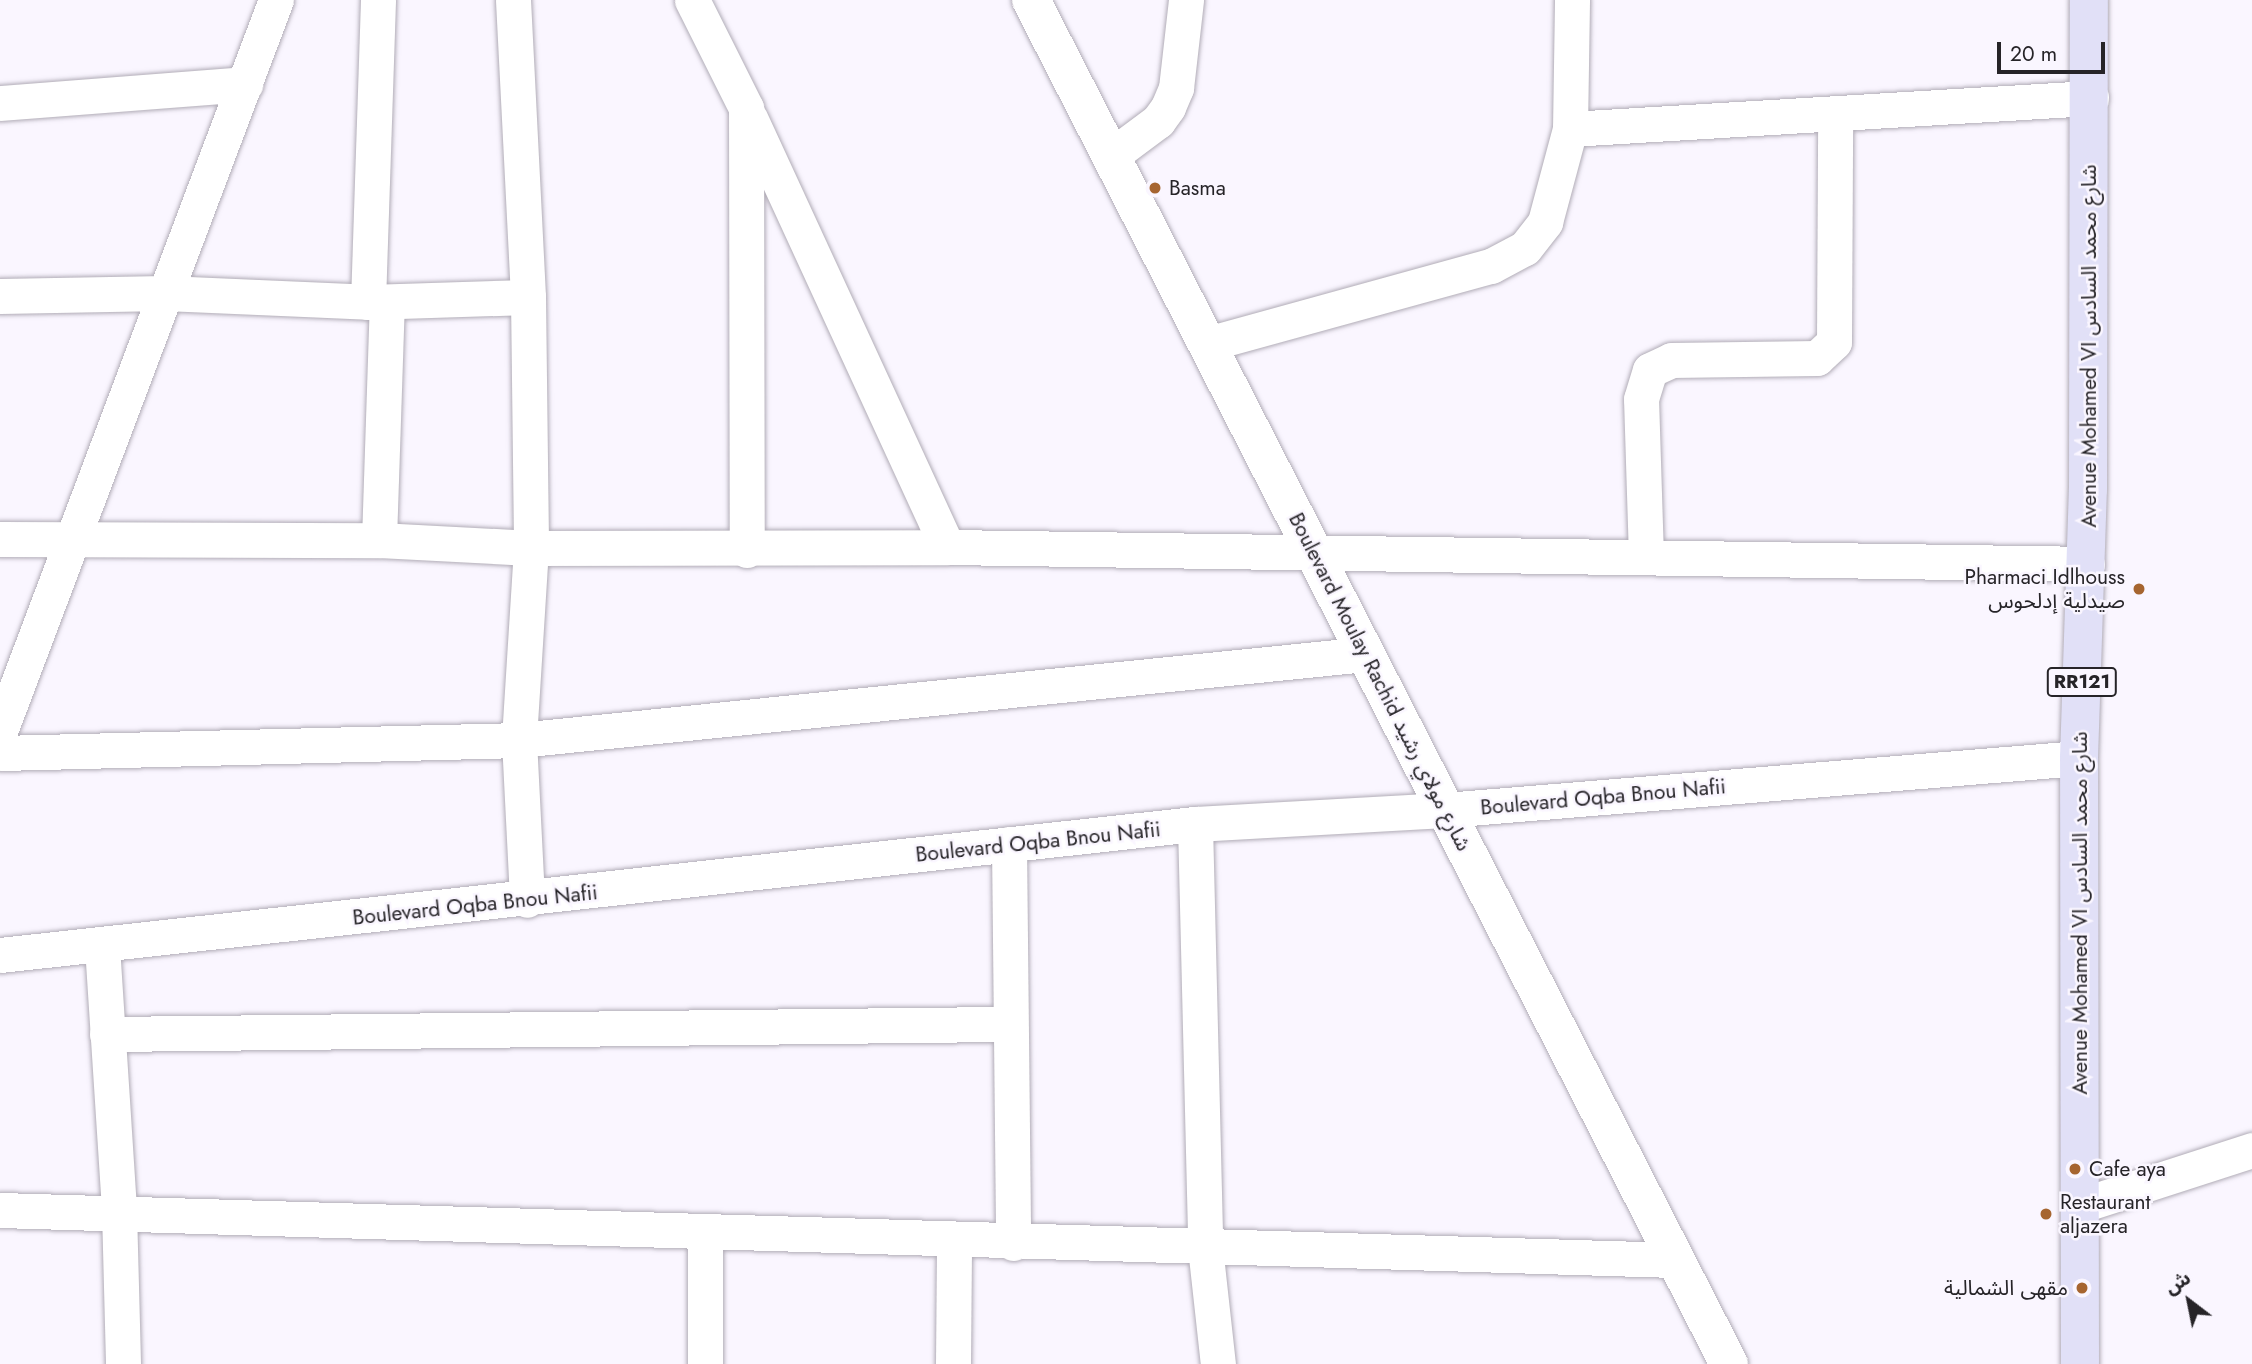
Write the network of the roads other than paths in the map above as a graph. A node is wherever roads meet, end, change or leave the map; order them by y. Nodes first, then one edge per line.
1 (276, 0) edge
2 (378, 0) edge
3 (513, 0) edge
4 (692, 0) edge
5 (1031, 0) edge
6 (1186, 0) edge
7 (1572, 0) edge
8 (2089, 0) edge
9 (245, 83) junction
10 (2091, 98) junction
11 (0, 103) edge
12 (746, 108) junction
13 (1835, 113) junction
14 (1570, 128) junction
15 (1111, 156) junction
16 (165, 293) junction
17 (0, 296) edge
18 (528, 297) junction
19 (377, 302) junction
20 (1207, 344) junction
21 (74, 538) junction
22 (0, 539) edge
23 (379, 540) junction
24 (947, 547) junction
25 (531, 548) junction
26 (747, 550) junction
27 (1313, 551) junction
28 (1646, 557) junction
29 (2087, 564) junction
30 (1366, 654) junction
31 (0, 731) edge
32 (519, 740) junction
33 (0, 753) edge
34 (2079, 758) junction
35 (1445, 810) junction
36 (1195, 824) junction
37 (1009, 844) junction
38 (527, 900) junction
39 (102, 946) junction
40 (0, 955) edge
41 (1009, 1024) junction
42 (107, 1034) junction
43 (2252, 1150) edge
44 (2079, 1206) junction
45 (0, 1209) edge
46 (119, 1210) junction
47 (705, 1234) junction
48 (954, 1241) junction
49 (1013, 1243) junction
50 (1205, 1247) junction
51 (1676, 1261) junction
52 (123, 1364) edge
53 (705, 1364) edge
54 (953, 1364) edge
55 (1218, 1364) edge
56 (1729, 1364) edge
57 (2080, 1364) edge

1 - 9 street
2 - 19 street
3 - 18 street
4 - 12 street
5 - 15 street, Boulevard Moulay Rachid شارع مولاي رشيد
6 - 15 street
7 - 14 street
8 - 10 main road, Avenue Mohamed VI شارع محمد السادس / RR121
9 - 11 street
9 - 16 street
10 - 13 street
10 - 29 main road, Avenue Mohamed VI شارع محمد السادس / RR121
12 - 24 street
12 - 26 street
13 - 14 street
13 - 28 street
14 - 20 street
15 - 20 street, Boulevard Moulay Rachid شارع مولاي رشيد
16 - 17 street
16 - 19 street
16 - 21 street
18 - 19 street
18 - 25 street
19 - 23 street
20 - 27 street, Boulevard Moulay Rachid شارع مولاي رشيد
21 - 22 street
21 - 23 street
21 - 31 street
23 - 25 street
24 - 26 street
24 - 27 street
25 - 26 street
25 - 32 street
27 - 28 street
27 - 30 street, Boulevard Moulay Rachid شارع مولاي رشيد
28 - 29 street
29 - 34 main road, Avenue Mohamed VI شارع محمد السادس / RR121
30 - 32 street
30 - 35 street, Boulevard Moulay Rachid شارع مولاي رشيد
32 - 33 street
32 - 38 street
34 - 35 street, Boulevard Oqba Bnou Nafii
34 - 44 main road, Avenue Mohamed VI شارع محمد السادس / RR121
35 - 36 street, Boulevard Oqba Bnou Nafii
35 - 51 street, Boulevard Moulay Rachid شارع مولاي رشيد
36 - 37 street, Boulevard Oqba Bnou Nafii
36 - 50 street
37 - 38 street, Boulevard Oqba Bnou Nafii
37 - 41 street
38 - 39 street, Boulevard Oqba Bnou Nafii
39 - 40 street, Boulevard Oqba Bnou Nafii
39 - 42 street
41 - 42 street
41 - 49 street
42 - 46 street
43 - 44 street
44 - 57 main road, Avenue Mohamed VI شارع محمد السادس / RR121
45 - 46 street
46 - 47 street
46 - 52 street
47 - 48 street
47 - 53 street
48 - 49 street
48 - 54 street
49 - 50 street
50 - 51 street
50 - 55 street
51 - 56 street, Boulevard Moulay Rachid شارع مولاي رشيد

